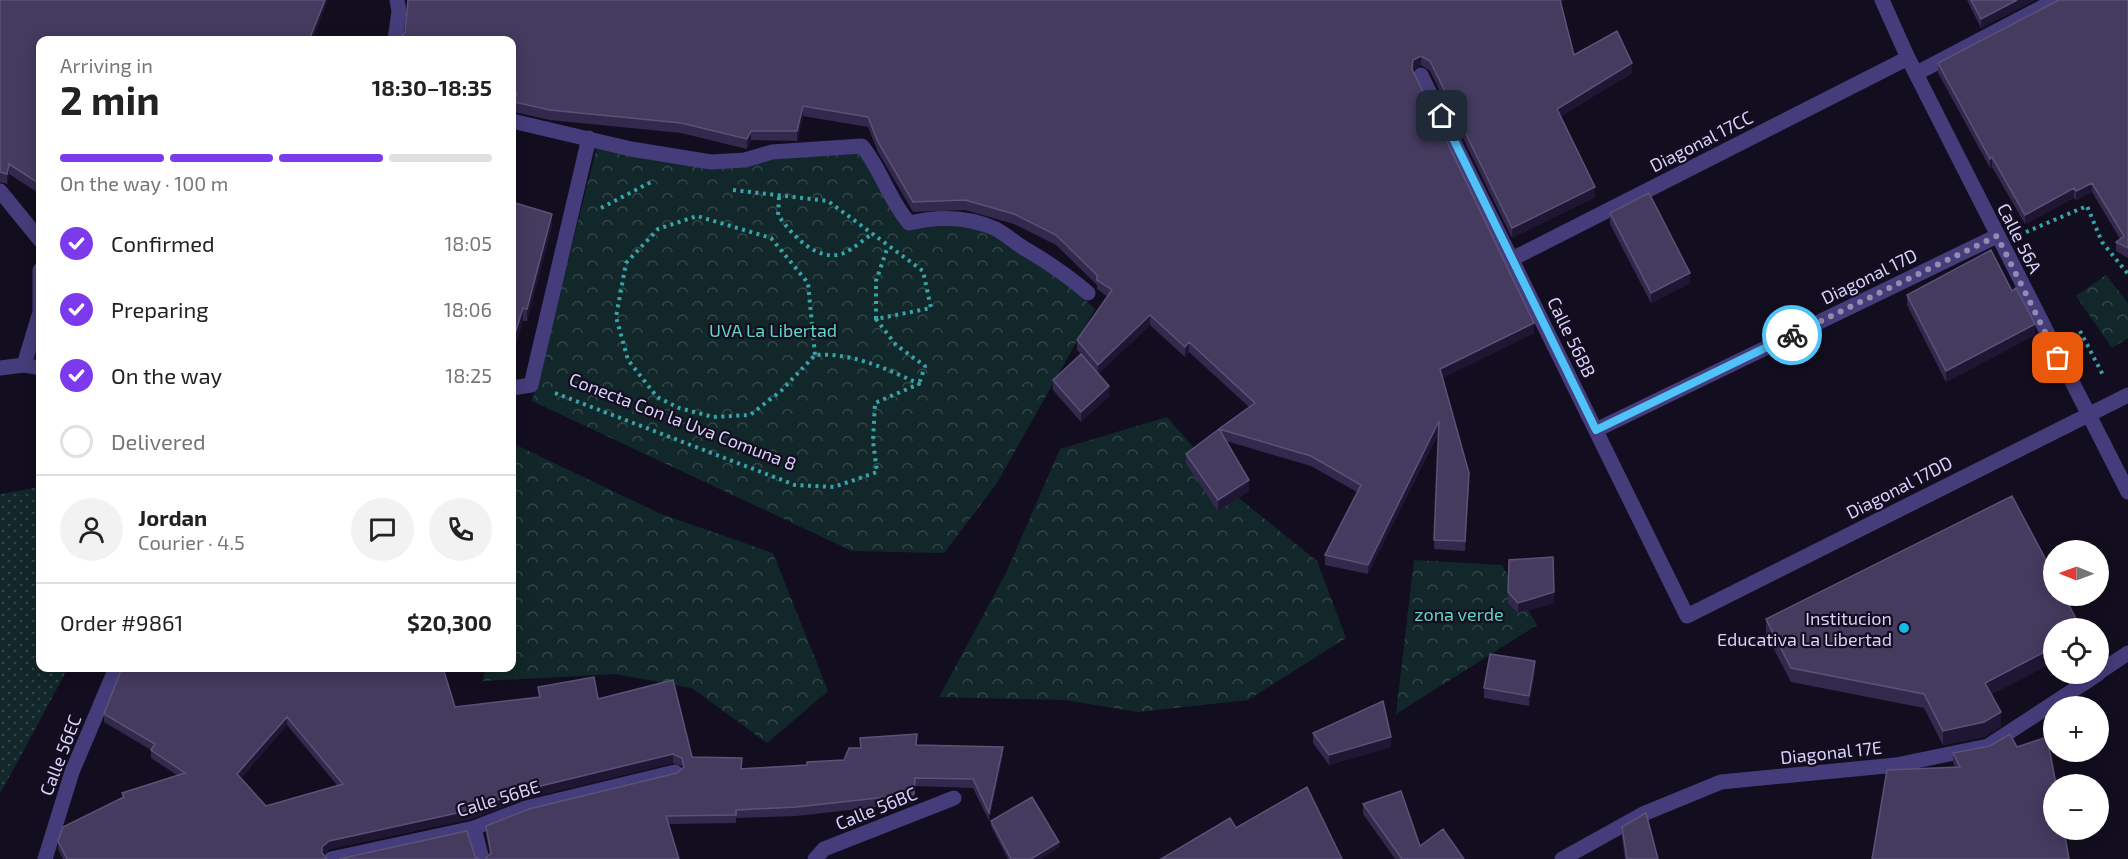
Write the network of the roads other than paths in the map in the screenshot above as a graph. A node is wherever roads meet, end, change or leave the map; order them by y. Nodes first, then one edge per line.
1 (397, 0) edge
2 (1882, 0) edge
3 (2056, 0) edge
4 (396, 36) edge
5 (1908, 58) junction
6 (1917, 73) junction
7 (1421, 75) edge
8 (516, 122) edge
9 (589, 138) junction
10 (0, 191) edge
11 (36, 235) edge
12 (1997, 236) junction
13 (1512, 259) junction
14 (1088, 293) dead end
15 (36, 325) edge
16 (24, 365) junction
17 (36, 367) edge
18 (0, 368) edge
19 (516, 387) edge
20 (2128, 395) edge
21 (2086, 414) junction
22 (1596, 430) junction
23 (2128, 492) edge
24 (1688, 616) joint
25 (2128, 653) edge
26 (2109, 666) edge
27 (114, 672) edge
28 (2081, 684) edge
29 (675, 771) edge
30 (954, 798) dead end
31 (474, 828) junction
32 (45, 859) edge
33 (331, 859) edge
34 (482, 859) edge
35 (815, 859) edge
36 (1562, 859) edge

1 - 4 street
2 - 5 street, Calle 56A
3 - 6 street
5 - 6 street, Calle 56A
5 - 13 street, Diagonal 17CC
6 - 12 street, Calle 56A
7 - 13 street, Calle 56BB
8 - 9 street
9 - 14 street
9 - 19 street
10 - 11 street
12 - 21 street, Calle 56A
12 - 22 street, Diagonal 17D
13 - 22 street, Calle 56BB
15 - 16 street
16 - 17 street
16 - 18 street
20 - 21 street, Diagonal 17DD
21 - 23 street, Calle 56A
21 - 24 street, Diagonal 17DD
22 - 24 street, Calle 56BB
25 - 26 street, Diagonal 17E
27 - 32 street, Calle 56EC
28 - 36 street, Diagonal 17E
29 - 31 street, Calle 56BE
30 - 35 street, Calle 56BC
31 - 33 street, Calle 56BE
31 - 34 street

